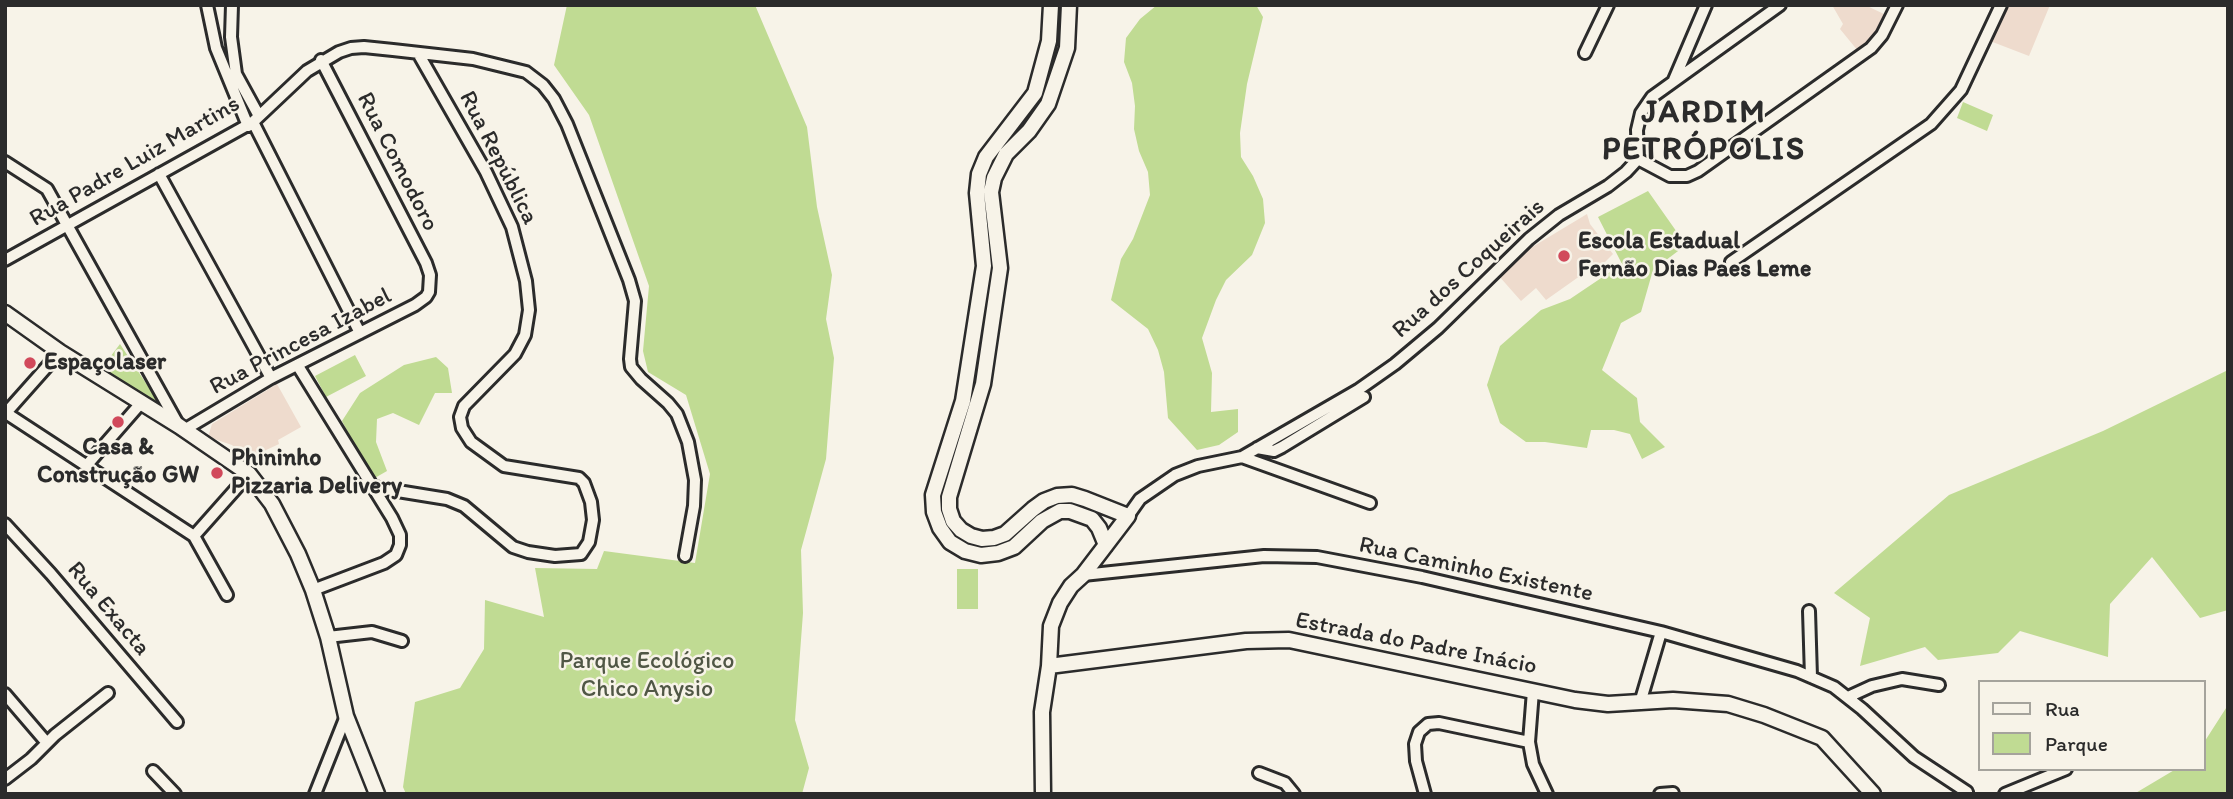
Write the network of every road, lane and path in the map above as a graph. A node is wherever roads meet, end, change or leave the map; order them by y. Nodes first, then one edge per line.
1 (207, 5) edge
2 (232, 5) edge
3 (1051, 5) edge
4 (1069, 5) edge
5 (1608, 5) edge
6 (1706, 5) edge
7 (1780, 5) edge
8 (1897, 5) edge
9 (2001, 5) edge
10 (418, 53) junction
11 (1585, 53) dead end
12 (321, 61) junction
13 (1673, 82) junction
14 (253, 121) junction
15 (1638, 159) junction
16 (5, 162) edge
17 (159, 174) junction
18 (69, 225) junction
19 (5, 260) edge
20 (1731, 262) dead end
21 (431, 285) joint
22 (980, 289) junction
23 (997, 291) junction
24 (5, 313) edge
25 (360, 333) junction
26 (60, 352) junction
27 (298, 366) junction
28 (271, 378) junction
29 (1364, 397) dead end
30 (141, 403) junction
31 (5, 413) edge
32 (182, 428) junction
33 (1257, 448) junction
34 (1242, 457) junction
35 (86, 466) junction
36 (249, 474) junction
37 (373, 487) junction
38 (1370, 503) dead end
39 (1111, 511) junction
40 (1128, 516) junction
41 (5, 524) edge
42 (1099, 528) junction
43 (194, 536) junction
44 (982, 539) junction
45 (1106, 545) junction
46 (981, 555) junction
47 (685, 556) dead end
48 (1083, 575) junction
49 (313, 590) junction
50 (228, 595) dead end
51 (1808, 611) dead end
52 (1661, 632) junction
53 (328, 636) junction
54 (402, 641) dead end
55 (1049, 666) junction
56 (1811, 677) junction
57 (1939, 685) dead end
58 (1533, 691) junction
59 (108, 693) dead end
60 (5, 694) edge
61 (1848, 697) junction
62 (1640, 703) junction
63 (346, 716) junction
64 (177, 722) dead end
65 (1530, 742) junction
66 (47, 743) junction
67 (153, 771) dead end
68 (2061, 771) edge
69 (1259, 773) dead end
70 (5, 779) edge
71 (1967, 792) dead end
72 (1673, 793) edge
73 (175, 794) edge
74 (315, 794) edge
75 (377, 794) edge
76 (1043, 794) edge
77 (1294, 794) edge
78 (1425, 794) edge
79 (1547, 794) edge
80 (1660, 794) edge
81 (1873, 794) edge
82 (2004, 794) edge

1 - 14 street
2 - 14 street
3 - 22 street
4 - 23 street
5 - 11 street
6 - 13 street
7 - 13 street
8 - 15 street
9 - 20 street
10 - 12 street, Rua Padre Luiz Martins
10 - 37 street, Rua República
10 - 47 street, Rua Padre Luiz Martins
12 - 14 street, Rua Padre Luiz Martins
12 - 21 street, Rua Comodoro
13 - 15 street
14 - 17 street, Rua Padre Luiz Martins
14 - 25 street
15 - 33 street, Rua dos Coqueirais
16 - 18 street
17 - 18 street, Rua Padre Luiz Martins
17 - 28 street
18 - 19 street, Rua Padre Luiz Martins
18 - 32 street
21 - 25 street, Rua Princesa Izabel
22 - 23 street
22 - 46 street
23 - 44 street
24 - 26 street
25 - 27 street, Rua Princesa Izabel
26 - 30 street
26 - 31 street
27 - 28 street, Rua Princesa Izabel
27 - 37 street
28 - 32 street, Rua Princesa Izabel
29 - 33 street
30 - 32 street
30 - 35 street
31 - 35 street
32 - 36 street
33 - 34 street, Rua dos Coqueirais
34 - 38 street
34 - 40 street
35 - 43 street
36 - 43 street
36 - 49 street
37 - 49 street
39 - 40 street
39 - 42 street
39 - 44 street
40 - 45 street
41 - 64 street, Rua Exacta
42 - 45 street
42 - 46 street
43 - 50 street
44 - 46 street
45 - 48 street
48 - 52 street, Rua Caminho Existente
48 - 55 street
49 - 53 street
51 - 56 street
52 - 56 street, Rua Caminho Existente
52 - 62 street
53 - 54 street
53 - 63 street
55 - 58 street, Estrada do Padre Inácio
55 - 76 street
56 - 61 street, Rua Caminho Existente
57 - 61 street
58 - 62 street, Estrada do Padre Inácio
58 - 65 street
59 - 66 street
60 - 66 street
61 - 71 street, Rua Caminho Existente
62 - 81 street, Estrada do Padre Inácio
63 - 74 street
63 - 75 street
65 - 78 street
65 - 79 street
66 - 70 street
67 - 73 street
68 - 82 street
69 - 77 street
72 - 80 street

